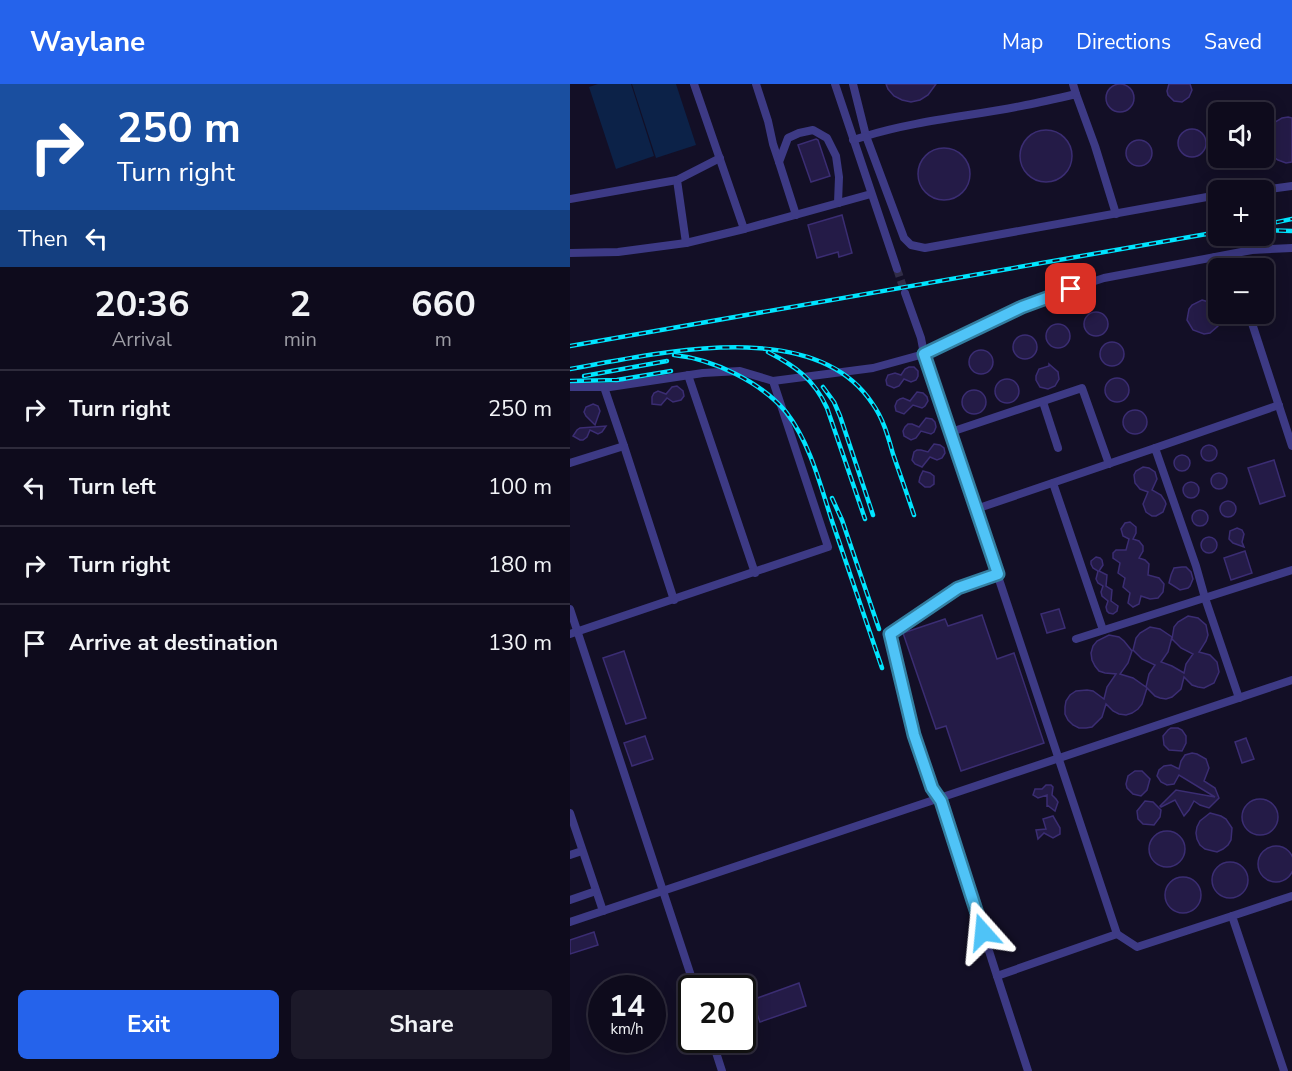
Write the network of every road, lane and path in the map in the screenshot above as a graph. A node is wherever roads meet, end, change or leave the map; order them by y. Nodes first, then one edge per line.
1 (694, 84) edge
2 (756, 84) edge
3 (835, 84) edge
4 (853, 84) edge
5 (1073, 84) edge
6 (1076, 94) junction
7 (866, 136) junction
8 (853, 140) junction
9 (720, 158) junction
10 (779, 162) junction
11 (677, 180) junction
12 (1292, 186) edge
13 (1274, 188) edge
14 (871, 194) junction
15 (1208, 197) edge
16 (570, 200) edge
17 (838, 203) junction
18 (1116, 214) junction
19 (796, 215) junction
20 (744, 229) junction
21 (686, 243) junction
22 (1292, 248) edge
23 (570, 253) edge
24 (1215, 257) joint
25 (897, 269) tunnel mouth
26 (905, 293) tunnel mouth
27 (1252, 324) edge
28 (924, 354) junction
29 (688, 375) junction
30 (772, 381) junction
31 (570, 387) edge
32 (604, 387) junction
33 (1042, 402) junction
34 (1279, 405) junction
35 (951, 432) junction
36 (624, 446) junction
37 (1292, 446) edge
38 (1058, 448) dead end
39 (1155, 448) junction
40 (570, 463) edge
41 (1109, 464) junction
42 (1053, 483) junction
43 (976, 509) junction
44 (1292, 570) edge
45 (755, 573) junction
46 (998, 574) junction
47 (1205, 598) junction
48 (674, 600) junction
49 (570, 609) edge
50 (1103, 630) junction
51 (574, 633) edge
52 (1076, 639) dead end
53 (1292, 680) edge
54 (1239, 698) junction
55 (1059, 759) junction
56 (940, 799) junction
57 (570, 813) edge
58 (572, 827) edge
59 (582, 850) junction
60 (570, 855) edge
61 (596, 891) junction
62 (663, 891) junction
63 (1292, 896) edge
64 (570, 900) edge
65 (603, 911) junction
66 (1232, 916) junction
67 (570, 922) edge
68 (1118, 934) junction
69 (691, 975) edge
70 (997, 976) junction
71 (716, 1053) edge
72 (722, 1071) edge
73 (1028, 1071) edge
74 (1284, 1071) edge

1 - 9 lane
2 - 10 lane
3 - 8 lane
4 - 7 lane
5 - 6 lane
6 - 7 lane
6 - 18 lane
7 - 8 lane
7 - 18 lane
8 - 14 lane
9 - 11 lane
9 - 20 lane
10 - 17 lane
10 - 19 lane
11 - 16 lane
11 - 21 lane
12 - 13 lane
14 - 17 lane
14 - 25 lane
15 - 18 lane
17 - 19 lane
19 - 20 lane
20 - 21 lane
21 - 23 lane
22 - 24 lane
24 - 28 lane
26 - 28 lane
27 - 34 lane
28 - 30 lane
28 - 35 lane
29 - 30 lane
29 - 32 lane
29 - 45 lane
30 - 45 lane
31 - 32 lane
32 - 36 lane
33 - 35 lane
33 - 38 lane
33 - 41 lane
34 - 37 lane
34 - 39 lane
35 - 43 lane
36 - 40 lane
36 - 48 lane
39 - 41 lane
39 - 47 lane
41 - 42 lane
42 - 43 lane
42 - 50 lane
43 - 46 lane
44 - 47 lane
45 - 48 lane
46 - 55 lane
46 - 56 lane
47 - 50 lane
47 - 54 lane
48 - 51 lane
49 - 51 lane
50 - 52 lane
51 - 62 lane
53 - 54 lane
54 - 55 lane
55 - 56 lane
55 - 68 lane
56 - 62 lane
56 - 70 lane
57 - 58 lane
58 - 59 lane
59 - 60 lane
59 - 61 lane
61 - 64 lane
61 - 65 lane
62 - 65 lane
62 - 69 lane
63 - 66 lane
65 - 67 lane
66 - 68 lane
66 - 74 lane
68 - 70 lane
70 - 73 lane
71 - 72 lane

